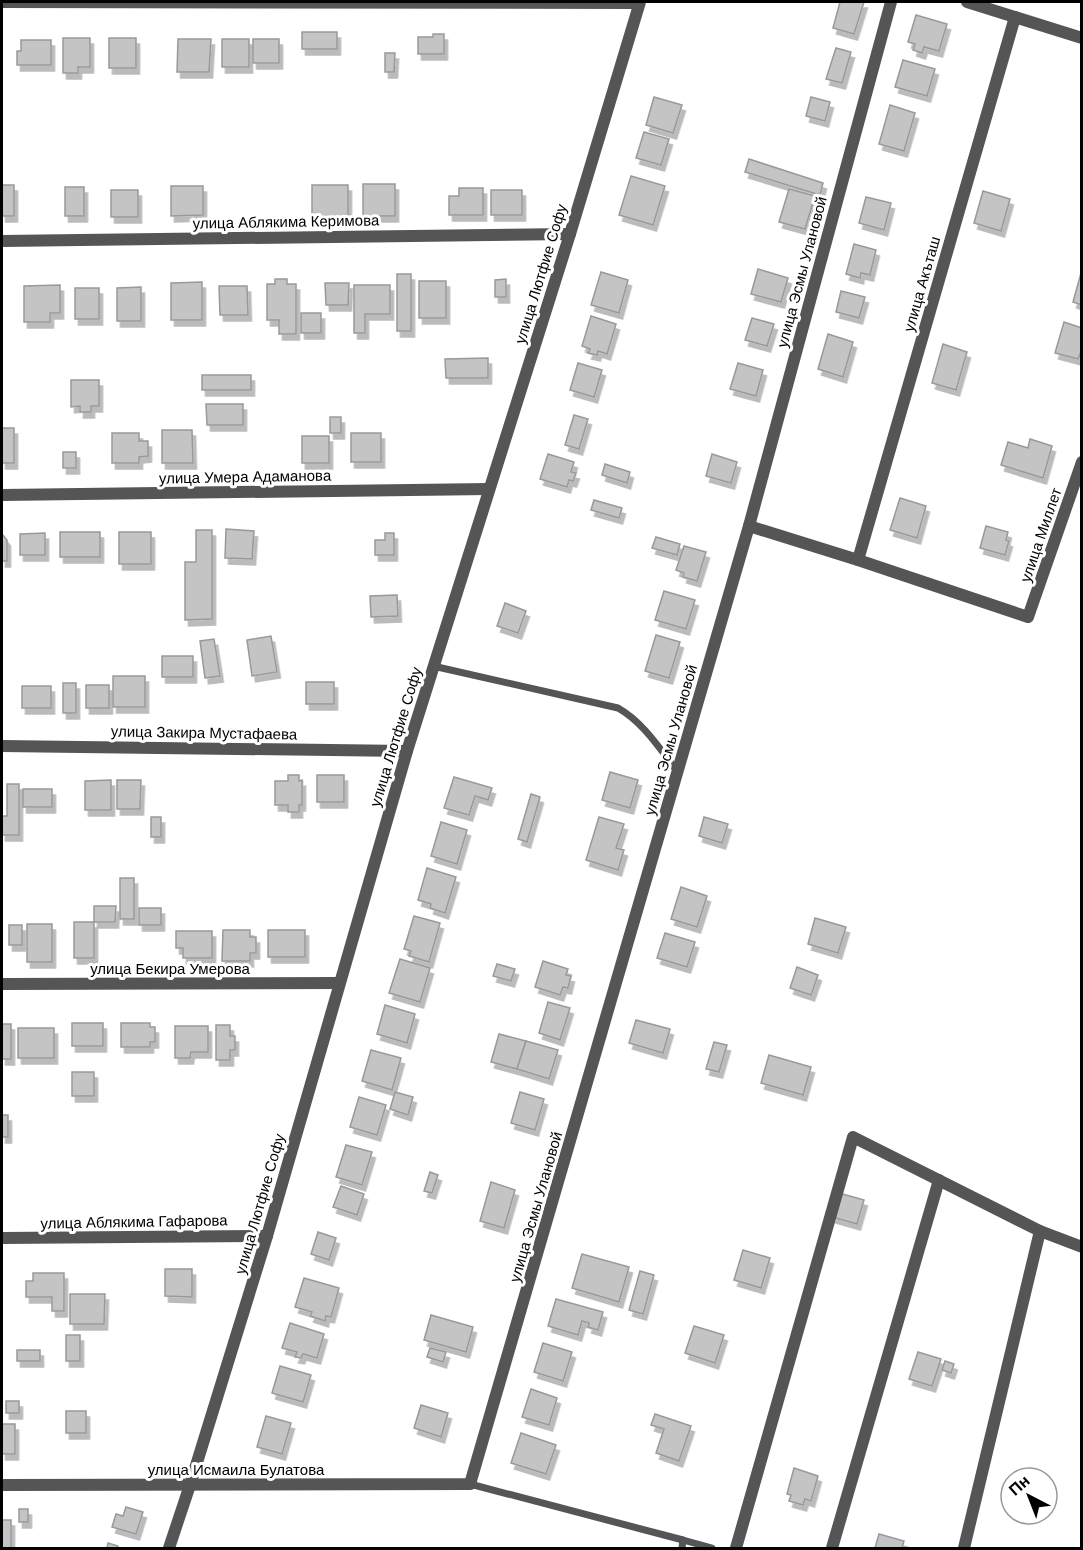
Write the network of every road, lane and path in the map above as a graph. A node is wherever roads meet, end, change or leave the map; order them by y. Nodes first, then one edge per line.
1 (2, 2) edge
2 (639, 2) edge
3 (891, 2) edge
4 (967, 2) edge
5 (1015, 17) junction
6 (1082, 38) edge
7 (570, 234) junction
8 (2, 241) edge
9 (1082, 462) edge
10 (489, 489) junction
11 (2, 495) edge
12 (749, 526) junction
13 (858, 560) junction
14 (433, 666) junction
15 (2, 746) edge
16 (407, 751) junction
17 (678, 772) junction
18 (339, 983) junction
19 (2, 984) edge
20 (939, 1180) junction
21 (1040, 1231) junction
22 (267, 1236) junction
23 (2, 1238) edge
24 (1082, 1247) edge
25 (470, 1484) junction
26 (2, 1485) edge
27 (190, 1485) junction
28 (682, 1544) edge
29 (168, 1548) edge
30 (712, 1548) edge
31 (736, 1548) edge
32 (832, 1548) edge
33 (964, 1548) edge

1 - 2 street
2 - 7 street, улица Лютфие Софу
3 - 12 street, улица Эсмы Улановой
4 - 5 street
5 - 6 street
5 - 13 street, улица Акъташ
7 - 8 street, улица Аблякима Керимова
7 - 10 street, улица Лютфие Софу
9 - 13 street, улица Миллет
10 - 11 street, улица Умера Адаманова
10 - 14 street, улица Лютфие Софу
12 - 13 street
12 - 17 street, улица Эсмы Улановой
14 - 16 street, улица Лютфие Софу
14 - 17 lane
15 - 16 street, улица Закира Мустафаева
16 - 18 street, улица Лютфие Софу
17 - 25 street, улица Эсмы Улановой
18 - 19 street, улица Бекира Умерова
18 - 22 street, улица Лютфие Софу
20 - 21 street
20 - 31 street
20 - 32 street
21 - 24 street
21 - 33 street
22 - 23 street, улица Аблякима Гафарова
22 - 27 street, улица Лютфие Софу
25 - 27 street, улица Исмаила Булатова
25 - 28 lane
26 - 27 street, улица Исмаила Булатова
27 - 29 street, улица Лютфие Софу
28 - 30 lane

